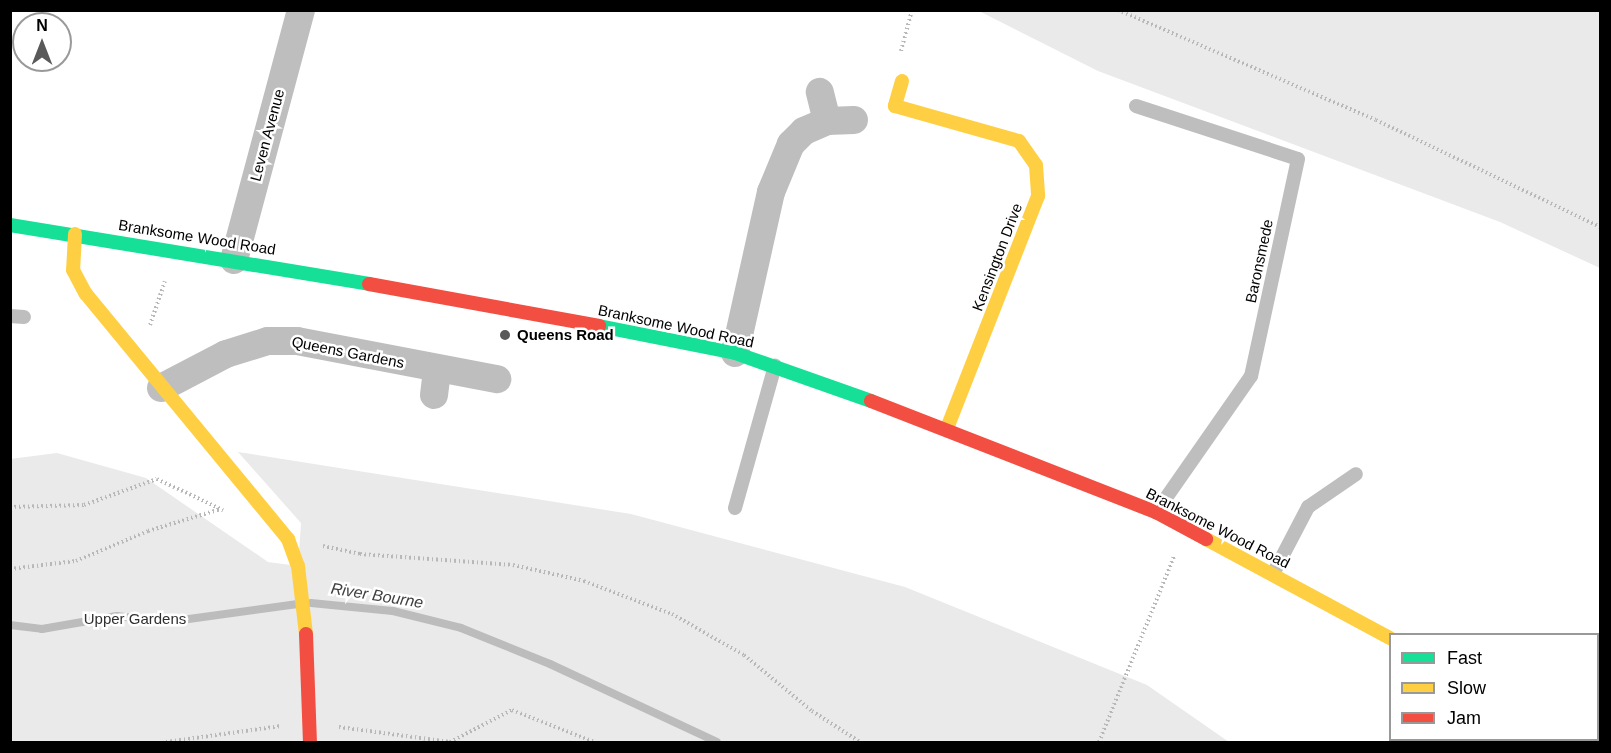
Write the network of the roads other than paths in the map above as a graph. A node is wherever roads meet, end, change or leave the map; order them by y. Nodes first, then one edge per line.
1 (301, 10) edge
2 (902, 81) road end
3 (820, 92) dead end
4 (1136, 106) dead end
5 (10, 225) edge
6 (75, 234) junction
7 (234, 260) junction
8 (735, 353) junction
9 (776, 366) junction
10 (497, 379) dead end
11 (161, 388) junction
12 (947, 428) junction
13 (1356, 474) dead end
14 (735, 508) dead end
15 (1156, 512) junction
16 (1274, 574) junction
17 (1389, 638) edge
18 (310, 742) edge

1 - 7 street, Leven Avenue
2 - 12 street, Kensington Drive
3 - 8 street
4 - 15 lane, Baronsmede
5 - 6 street, Branksome Wood Road
6 - 7 street, Branksome Wood Road
6 - 11 street
7 - 8 street, Branksome Wood Road
8 - 9 street, Branksome Wood Road
9 - 12 street, Branksome Wood Road
9 - 14 lane
10 - 11 street, Queens Gardens
11 - 18 street
12 - 15 street, Branksome Wood Road
13 - 16 lane
15 - 16 street, Branksome Wood Road
16 - 17 street, Branksome Wood Road

